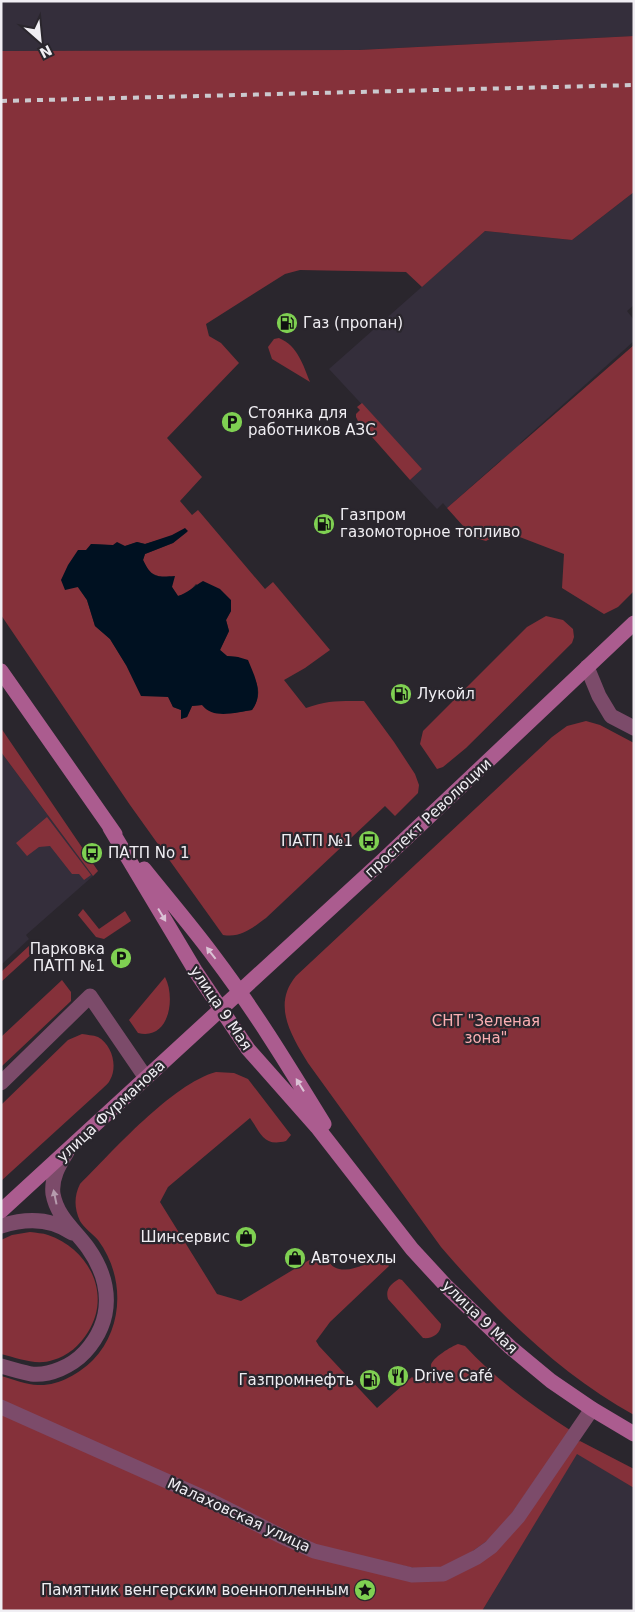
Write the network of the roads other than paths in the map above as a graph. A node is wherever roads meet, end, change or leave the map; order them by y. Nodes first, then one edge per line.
1 (634, 623) edge
2 (587, 668) junction
3 (1, 671) edge
4 (634, 728) edge
5 (110, 828) junction
6 (240, 993) junction
7 (221, 1010) junction
8 (146, 1078) junction
9 (1, 1083) edge
10 (68, 1151) junction
11 (354, 1172) junction
12 (1, 1211) edge
13 (1, 1226) edge
14 (80, 1238) junction
15 (1, 1366) edge
16 (1, 1407) edge
17 (592, 1409) junction
18 (634, 1434) edge

1 - 2 main road, проспект Революции
2 - 4 street
2 - 6 main road, проспект Революции
3 - 5 main road, улица 9 Мая
6 -> 5 main road, улица 9 Мая
5 -> 7 main road, улица 9 Мая
6 - 7 main road, проспект Революции
11 -> 6 main road, улица 9 Мая
7 - 8 main road, улица Фурманова
7 - 11 main road, улица 9 Мая
8 - 9 street
8 - 10 main road, улица Фурманова
10 - 12 main road, улица Фурманова
14 -> 10 street
11 - 17 main road, улица 9 Мая
13 - 14 street
14 - 15 street
16 - 17 street, Малаховская улица
17 - 18 main road, улица 9 Мая

